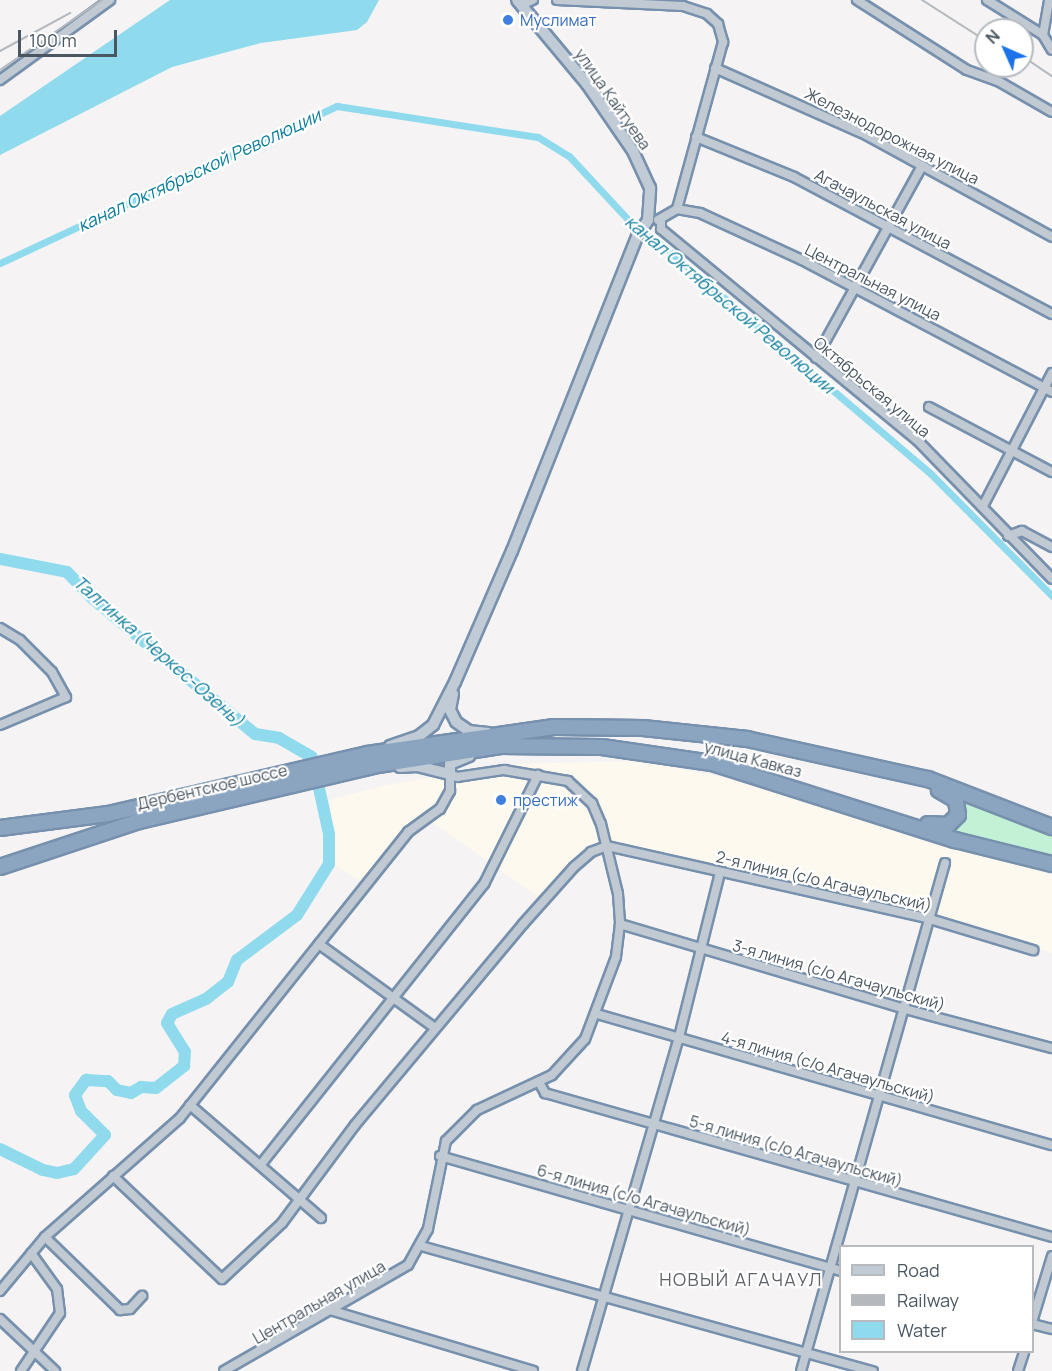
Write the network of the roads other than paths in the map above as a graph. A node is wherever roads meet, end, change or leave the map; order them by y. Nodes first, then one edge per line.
1 (110, 0) edge
2 (533, 0) edge
3 (557, 0) edge
4 (857, 0) edge
5 (987, 0) edge
6 (1049, 0) edge
7 (519, 2) edge
8 (1043, 35) junction
9 (1052, 50) edge
10 (716, 68) junction
11 (0, 80) edge
12 (1052, 112) edge
13 (696, 137) junction
14 (922, 166) junction
15 (677, 209) junction
16 (661, 220) junction
17 (643, 228) junction
18 (890, 228) junction
19 (1052, 237) edge
20 (857, 288) junction
21 (1052, 314) edge
22 (816, 358) junction
23 (1052, 373) edge
24 (1048, 390) edge
25 (929, 407) dead end
26 (1011, 450) junction
27 (1052, 472) edge
28 (983, 506) junction
29 (1008, 536) junction
30 (1052, 547) edge
31 (1052, 579) edge
32 (0, 628) edge
33 (455, 682) junction
34 (0, 725) edge
35 (501, 740) junction
36 (367, 754) junction
37 (436, 754) joint
38 (868, 765) junction
39 (348, 772) junction
40 (450, 774) junction
41 (538, 775) junction
42 (850, 805) junction
43 (1052, 827) edge
44 (0, 828) edge
45 (607, 846) junction
46 (945, 863) dead end
47 (1052, 864) edge
48 (0, 867) edge
49 (720, 872) junction
50 (930, 919) junction
51 (620, 924) junction
52 (319, 944) junction
53 (700, 948) junction
54 (1033, 950) dead end
55 (391, 998) junction
56 (905, 1009) junction
57 (597, 1014) junction
58 (435, 1028) junction
59 (679, 1037) junction
60 (1052, 1048) edge
61 (539, 1082) junction
62 (881, 1097) junction
63 (190, 1105) junction
64 (654, 1124) junction
65 (1052, 1145) edge
66 (440, 1156) junction
67 (262, 1163) junction
68 (113, 1176) junction
69 (856, 1183) junction
70 (298, 1197) junction
71 (630, 1210) junction
72 (321, 1218) dead end
73 (45, 1237) junction
74 (1052, 1237) edge
75 (421, 1246) junction
76 (31, 1253) junction
77 (1052, 1256) edge
78 (830, 1268) junction
79 (839, 1271) edge
80 (0, 1291) edge
81 (142, 1296) dead end
82 (605, 1297) junction
83 (330, 1310) junction
84 (1034, 1316) edge
85 (0, 1319) edge
86 (1034, 1324) edge
87 (1052, 1329) edge
88 (36, 1353) junction
89 (806, 1353) junction
90 (1024, 1353) edge
91 (228, 1369) edge
92 (21, 1371) edge
93 (56, 1371) edge
94 (242, 1371) edge
95 (532, 1371) edge
96 (582, 1371) edge
97 (801, 1371) edge
98 (873, 1371) edge
99 (1018, 1371) edge

1 - 11 street
2 - 7 street
3 - 10 street
4 - 12 street
5 - 8 street
6 - 8 street
7 - 17 main road, улица Кайтуева
8 - 9 street
10 - 13 street
10 - 14 street, Железнодорожная улица
13 - 15 street
13 - 18 street, Агачаульская улица
14 - 18 street
14 - 19 street, Железнодорожная улица
15 - 16 street
15 - 20 street, Центральная улица
16 - 17 street
16 - 22 street, Октябрьская улица
17 - 33 main road, улица Кайтуева
18 - 20 street
18 - 21 street, Агачаульская улица
20 - 22 street
20 - 24 street, Центральная улица
22 - 28 street, Октябрьская улица
23 - 24 street
24 - 26 street
25 - 26 street
26 - 27 street
26 - 28 street
28 - 29 street, Октябрьская улица
29 - 30 street
29 - 31 street, Октябрьская улица
32 - 34 street
33 - 35 main road
33 - 36 main road
35 - 36 highway
35 - 37 highway, улица Кавказ
35 - 38 highway
35 - 40 main road
35 - 42 highway, улица Кавказ
36 - 44 highway
37 - 39 highway, Дербентское шоссе
38 - 42 highway
38 - 43 highway
39 - 40 main road
39 - 48 highway, Дербентское шоссе
40 - 41 street, Центральная улица
40 - 52 street
41 - 45 street, Центральная улица
41 - 55 street
42 - 47 highway, улица Кавказ
45 - 49 street, 2-я линия (с/о Агачаульский)
45 - 51 street, Центральная улица
45 - 58 street
46 - 50 street
49 - 50 street, 2-я линия (с/о Агачаульский)
49 - 53 street
50 - 54 street, 2-я линия (с/о Агачаульский)
50 - 56 street
51 - 53 street, 3-я линия (с/о Агачаульский)
51 - 57 street, Центральная улица
52 - 55 street
52 - 63 street
53 - 56 street, 3-я линия (с/о Агачаульский)
53 - 59 street
55 - 58 street
55 - 67 street
56 - 60 street, 3-я линия (с/о Агачаульский)
56 - 62 street
57 - 59 street, 4-я линия (с/о Агачаульский)
57 - 61 street, Центральная улица
58 - 70 street
59 - 62 street, 4-я линия (с/о Агачаульский)
59 - 64 street
61 - 64 street, 5-я линия (с/о Агачаульский)
61 - 66 street, Центральная улица
62 - 65 street, 4-я линия (с/о Агачаульский)
62 - 69 street
63 - 67 street
63 - 68 street
64 - 69 street, 5-я линия (с/о Агачаульский)
64 - 71 street
66 - 71 street, 6-я линия (с/о Агачаульский)
66 - 75 street, Центральная улица
67 - 70 street
68 - 70 street
68 - 73 street
69 - 74 street, 5-я линия (с/о Агачаульский)
69 - 78 street
70 - 72 street
71 - 78 street, 6-я линия (с/о Агачаульский)
71 - 82 street
73 - 76 street
73 - 81 street
75 - 82 street
75 - 83 street, Центральная улица
76 - 80 street
76 - 88 street
77 - 84 street
78 - 79 street, 6-я линия (с/о Агачаульский)
78 - 89 street
82 - 89 street
82 - 96 street
83 - 91 street, Центральная улица
83 - 95 street
85 - 88 street
86 - 87 street
88 - 92 street
88 - 93 street
89 - 97 street
89 - 98 street
90 - 99 street
91 - 94 street

